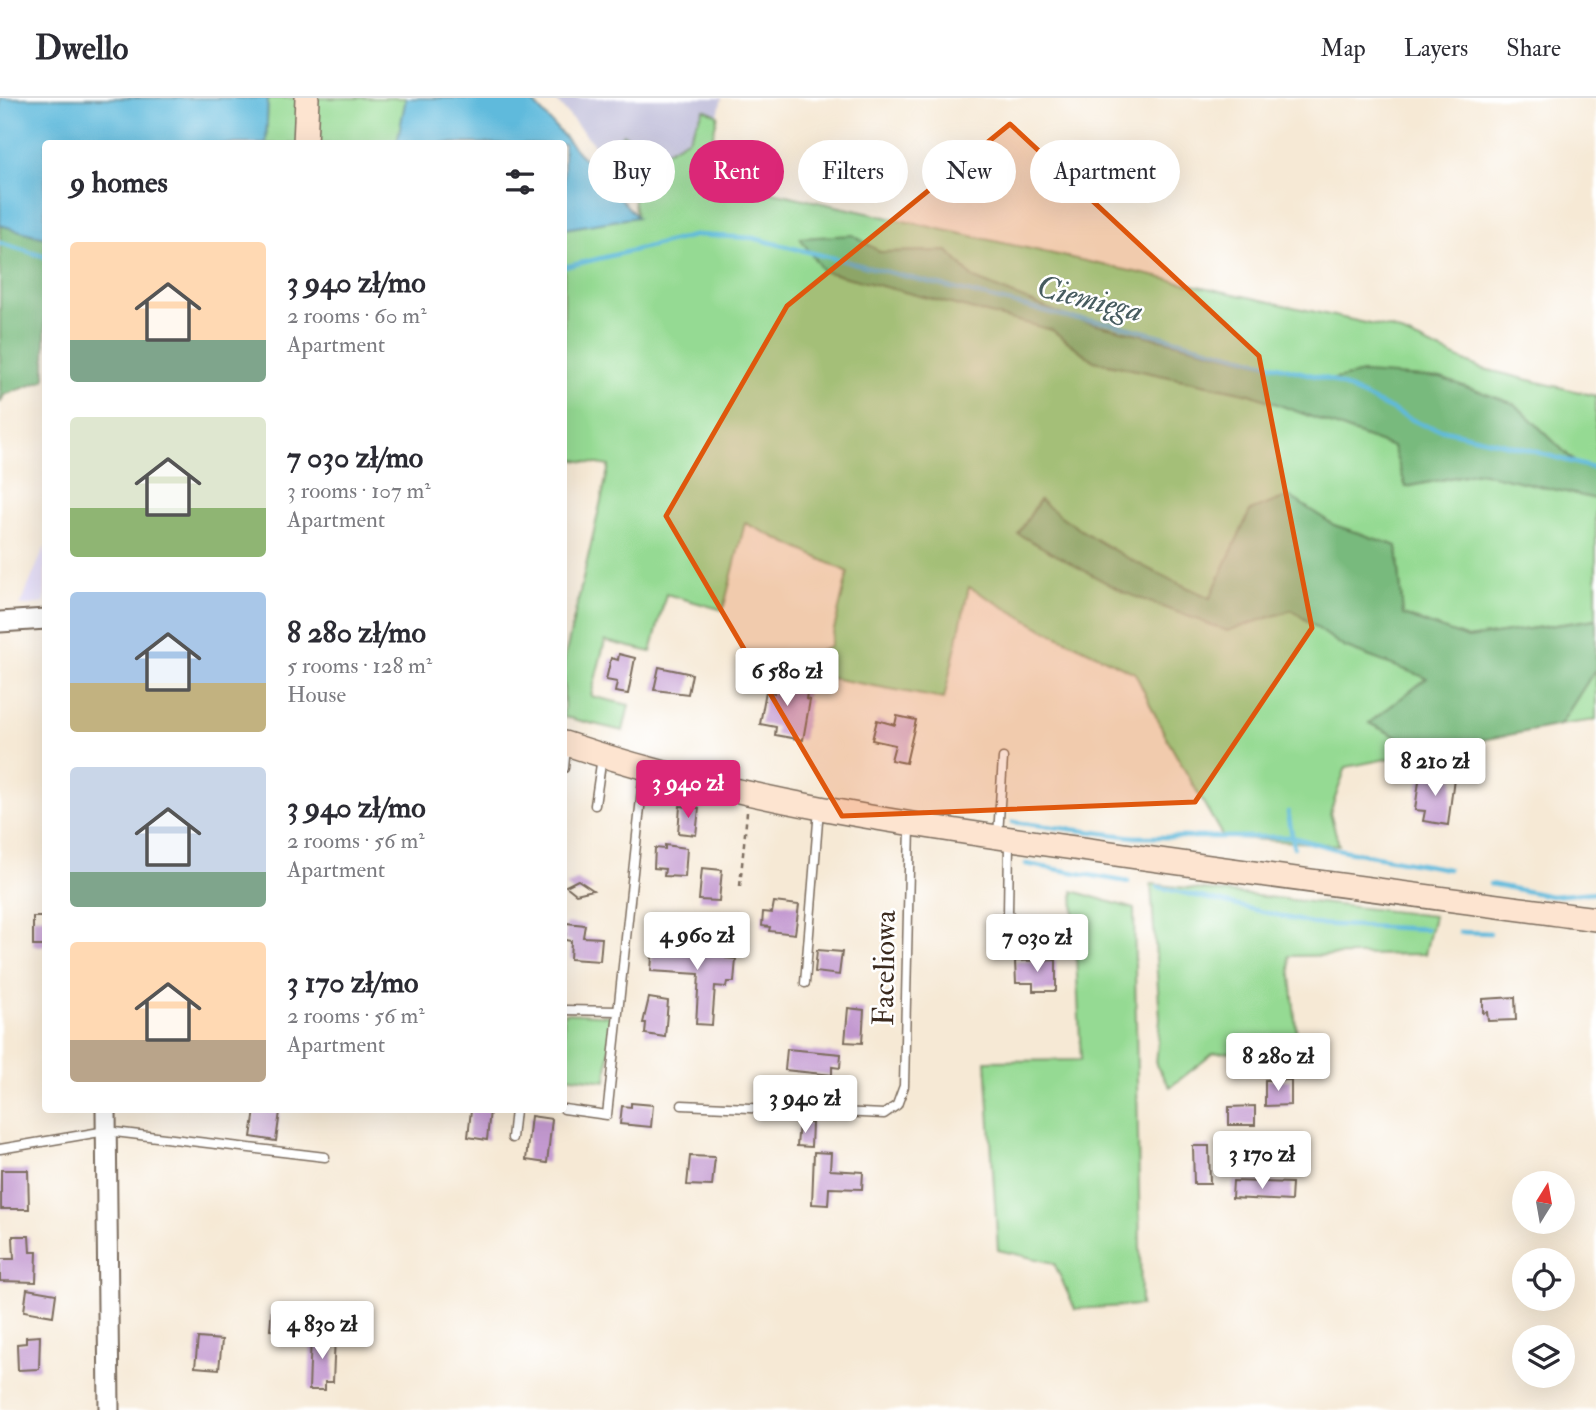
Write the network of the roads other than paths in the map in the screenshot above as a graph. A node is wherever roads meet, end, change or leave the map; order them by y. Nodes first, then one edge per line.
1 (307, 98) edge
2 (305, 140) edge
3 (42, 619) edge
4 (0, 622) edge
5 (567, 744) edge
6 (602, 754) junction
7 (1003, 758) dead end
8 (644, 767) junction
9 (595, 805) dead end
10 (819, 806) junction
11 (910, 823) junction
12 (1003, 838) junction
13 (1596, 919) edge
14 (1038, 924) dead end
15 (805, 983) dead end
16 (567, 1010) edge
17 (618, 1011) junction
18 (682, 1105) dead end
19 (567, 1109) edge
20 (106, 1113) edge
21 (515, 1113) edge
22 (106, 1131) junction
23 (512, 1138) dead end
24 (0, 1149) edge
25 (325, 1157) dead end
26 (109, 1410) edge

1 - 2 main road
3 - 4 street
5 - 6 main road
6 - 8 main road
6 - 9 lane
7 - 12 lane
8 - 10 main road
8 - 17 lane
10 - 11 main road
10 - 15 lane
11 - 12 main road
11 - 18 lane, Faceliowa
12 - 13 main road
12 - 14 lane
16 - 17 lane
17 - 19 lane
20 - 22 street
21 - 23 lane
22 - 24 lane
22 - 25 lane
22 - 26 street

